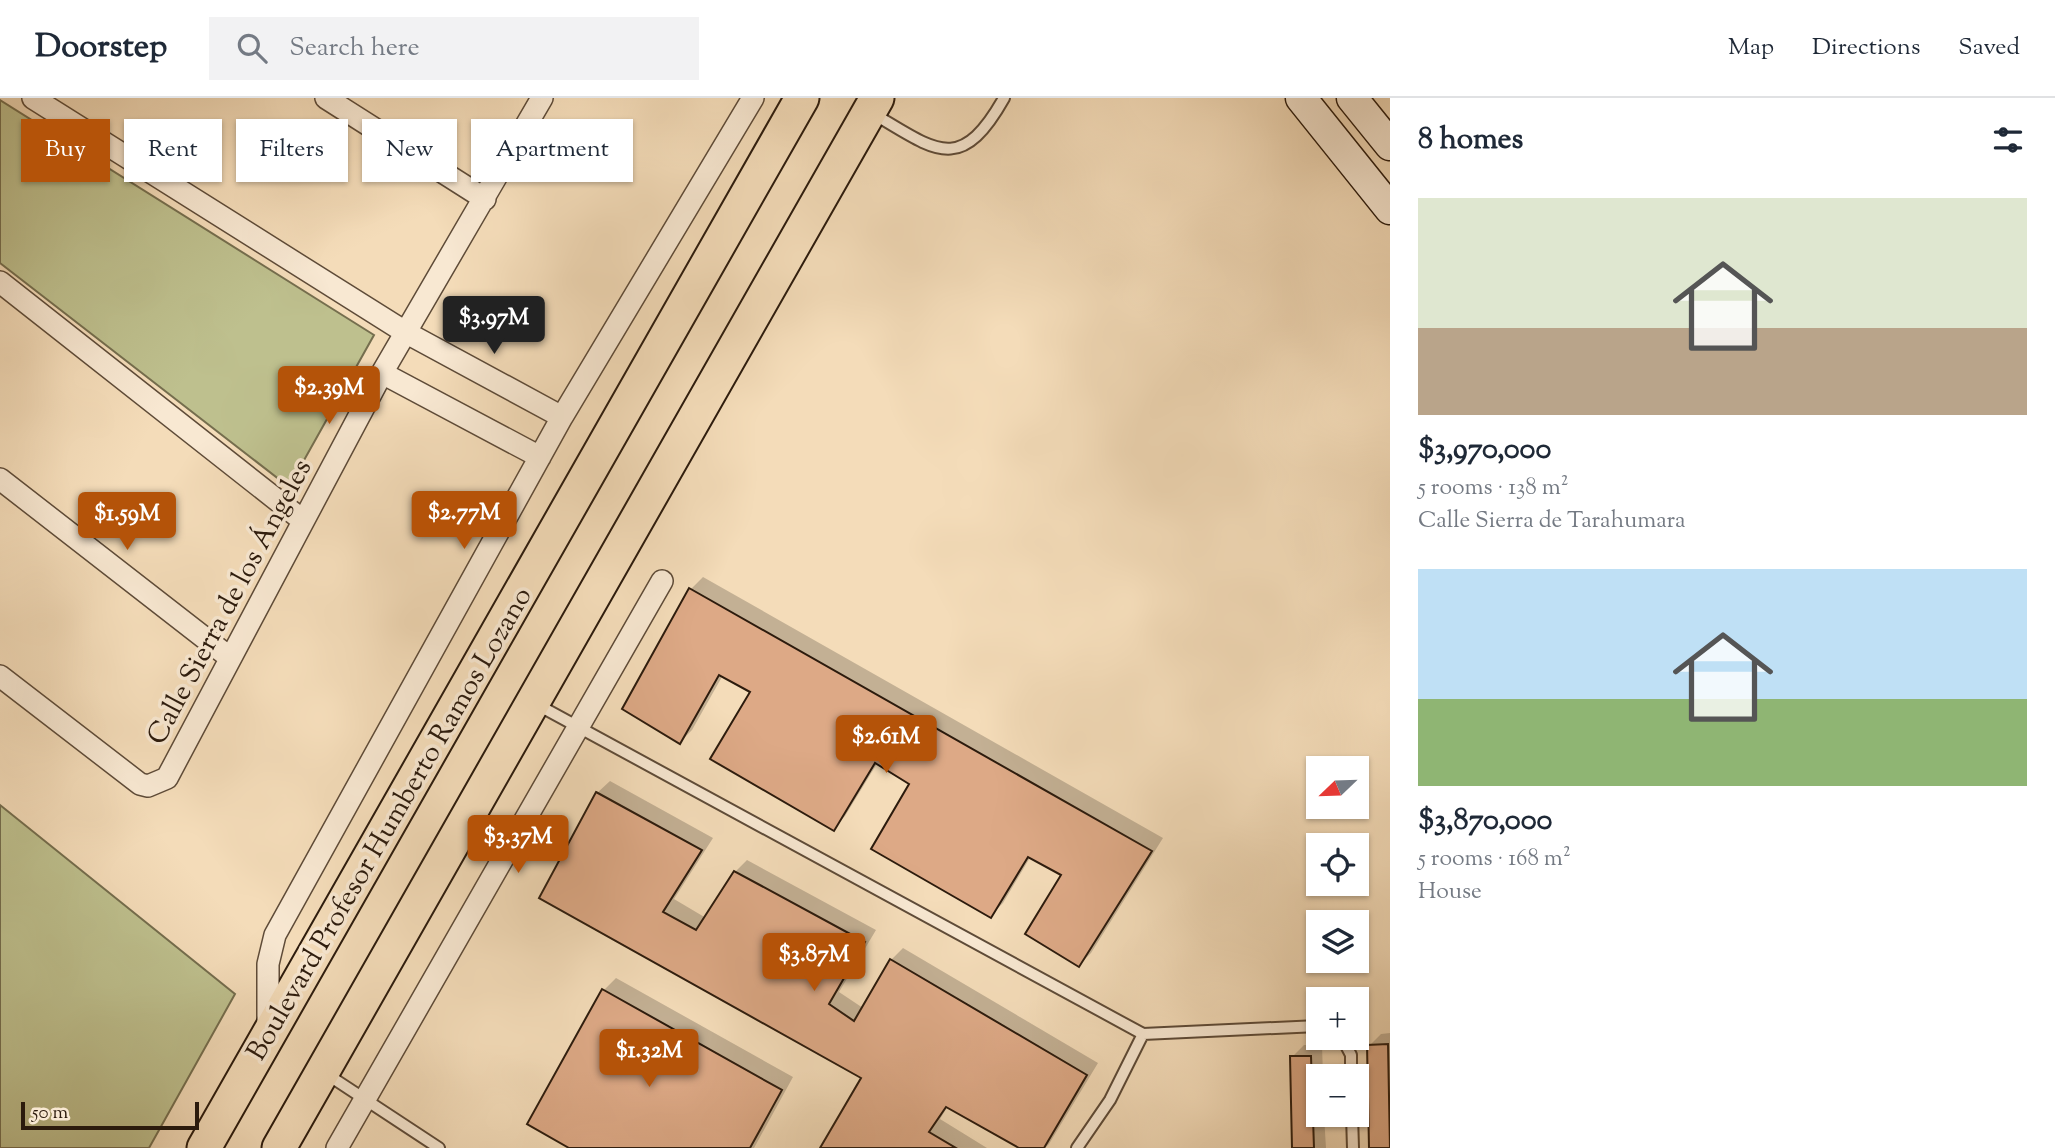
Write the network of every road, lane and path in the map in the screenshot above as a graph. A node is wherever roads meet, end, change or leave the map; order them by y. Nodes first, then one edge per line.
1 (33, 98) edge
2 (326, 98) edge
3 (542, 98) edge
4 (753, 98) edge
5 (802, 98) edge
6 (1004, 98) edge
7 (1301, 98) edge
8 (1352, 98) edge
9 (874, 105) edge
10 (1390, 145) edge
11 (485, 199) junction
12 (1390, 209) edge
13 (0, 282) edge
14 (405, 332) junction
15 (382, 373) junction
16 (562, 417) junction
17 (540, 457) junction
18 (0, 479) edge
19 (301, 519) junction
20 (662, 581) dead end
21 (229, 657) junction
22 (0, 676) edge
23 (533, 703) junction
24 (577, 728) junction
25 (1306, 1027) edge
26 (268, 1033) junction
27 (1143, 1034) junction
28 (323, 1071) junction
29 (366, 1098) junction
30 (1352, 1127) edge
31 (204, 1148) edge
32 (279, 1148) edge
33 (337, 1148) edge
34 (439, 1148) edge
35 (1077, 1148) edge
36 (1353, 1148) edge

1 - 14 street
2 - 11 street
3 - 11 street, Calle Sierra de los Ángeles
4 - 16 street
5 - 26 main road, Boulevard Profesor Humberto Ramos Lozano
6 - 9 lane
7 - 12 main road
8 - 10 main road
9 - 23 main road
11 - 14 street, Calle Sierra de los Ángeles
13 - 19 street
14 - 15 street, Calle Sierra de los Ángeles
14 - 16 street
15 - 17 street
15 - 19 street, Calle Sierra de los Ángeles
16 - 17 street
17 - 26 street
18 - 21 street
19 - 21 street, Calle Sierra de los Ángeles
20 - 24 street
21 - 22 street, Calle Sierra de los Ángeles
23 - 24 lane
23 - 28 main road
24 - 27 lane
24 - 29 street
25 - 27 lane
26 - 31 main road, Boulevard Profesor Humberto Ramos Lozano
27 - 35 lane
28 - 29 lane
28 - 32 main road
29 - 33 street
29 - 34 lane
30 - 36 lane

